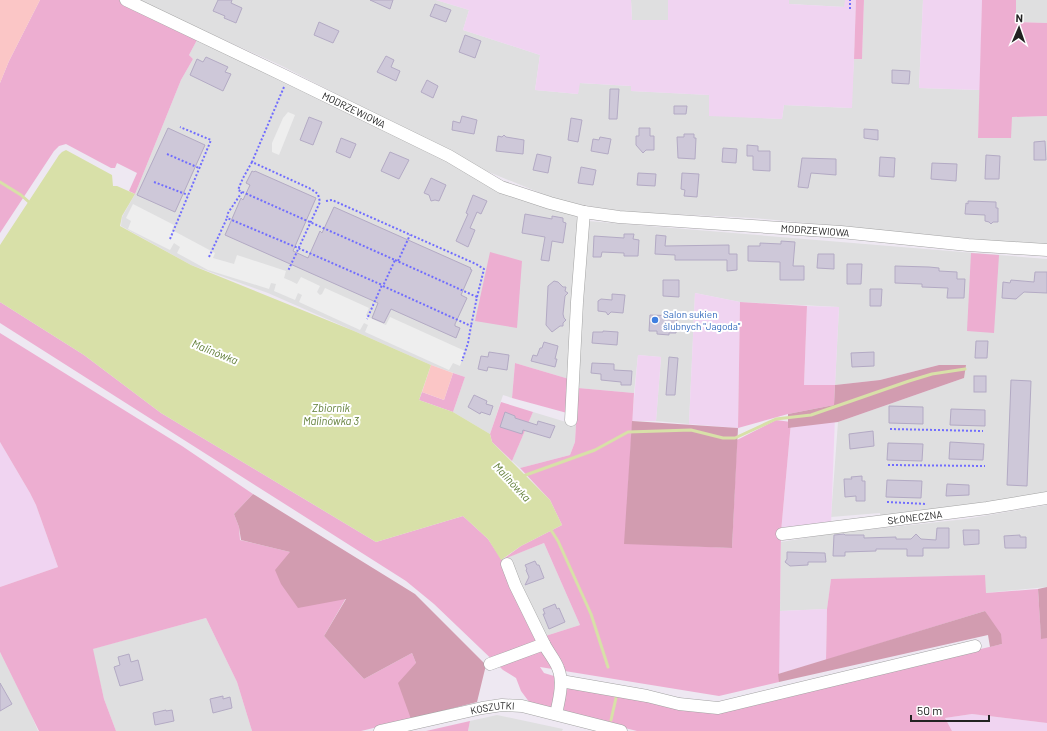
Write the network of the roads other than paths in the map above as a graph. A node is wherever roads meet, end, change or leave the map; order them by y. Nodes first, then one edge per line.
1 (126, 0) edge
2 (584, 212) junction
3 (1047, 250) edge
4 (571, 420) dead end
5 (1047, 498) edge
6 (782, 534) dead end
7 (507, 564) dead end
8 (544, 644) junction
9 (975, 646) dead end
10 (490, 664) dead end
11 (560, 675) junction
12 (556, 714) junction
13 (380, 731) edge
14 (621, 731) edge

1 - 2 street, MODRZEWIOWA
2 - 3 street, MODRZEWIOWA
2 - 4 street
5 - 6 street, SŁONECZNA
7 - 8 street
8 - 10 street
8 - 11 street
9 - 11 street
11 - 12 street
12 - 13 street, KOSZUTKI
12 - 14 street, KOSZUTKI

